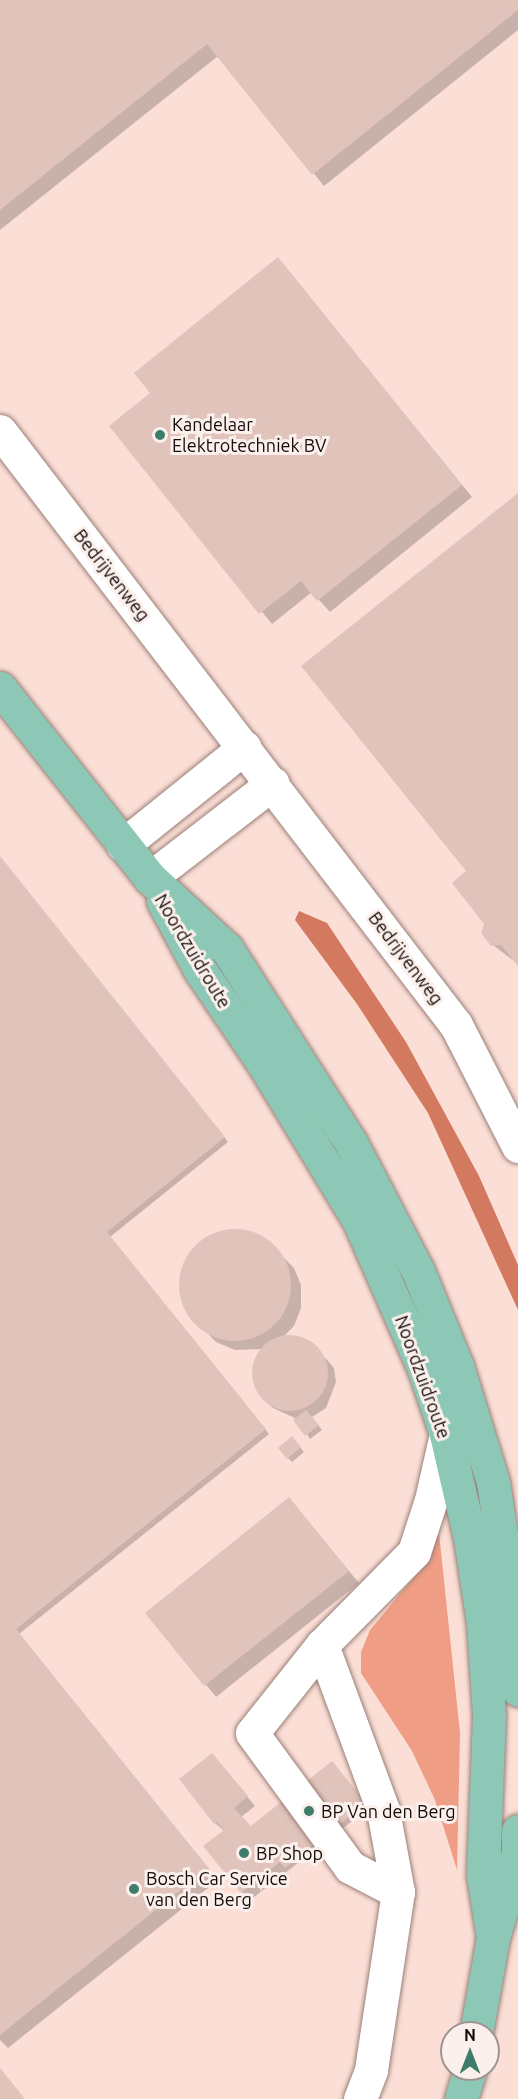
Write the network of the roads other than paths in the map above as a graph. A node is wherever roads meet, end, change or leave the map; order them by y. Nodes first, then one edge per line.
1 (0, 431) edge
2 (0, 688) edge
3 (245, 747) junction
4 (273, 783) junction
5 (123, 844) junction
6 (150, 878) junction
7 (518, 1146) edge
8 (446, 1434) junction
9 (322, 1645) junction
10 (518, 1690) edge
11 (518, 1831) edge
12 (398, 1892) junction
13 (493, 1938) junction
14 (478, 2021) edge
15 (466, 2081) edge
16 (365, 2084) edge
17 (461, 2099) edge

1 - 3 street, Bedrijvenweg
2 - 5 main road, Noordzuidroute
3 - 4 street, Bedrijvenweg
3 - 5 street
4 - 6 street
4 - 7 street, Bedrijvenweg
5 - 6 main road, Noordzuidroute
6 - 8 main road, Noordzuidroute
6 - 10 main road, Noordzuidroute
8 - 9 street
8 - 13 main road, Noordzuidroute
9 - 12 street
9 - 12 street
11 - 13 main road, Noordzuidroute
12 - 16 street
13 - 14 main road, Noordzuidroute
15 - 17 main road

